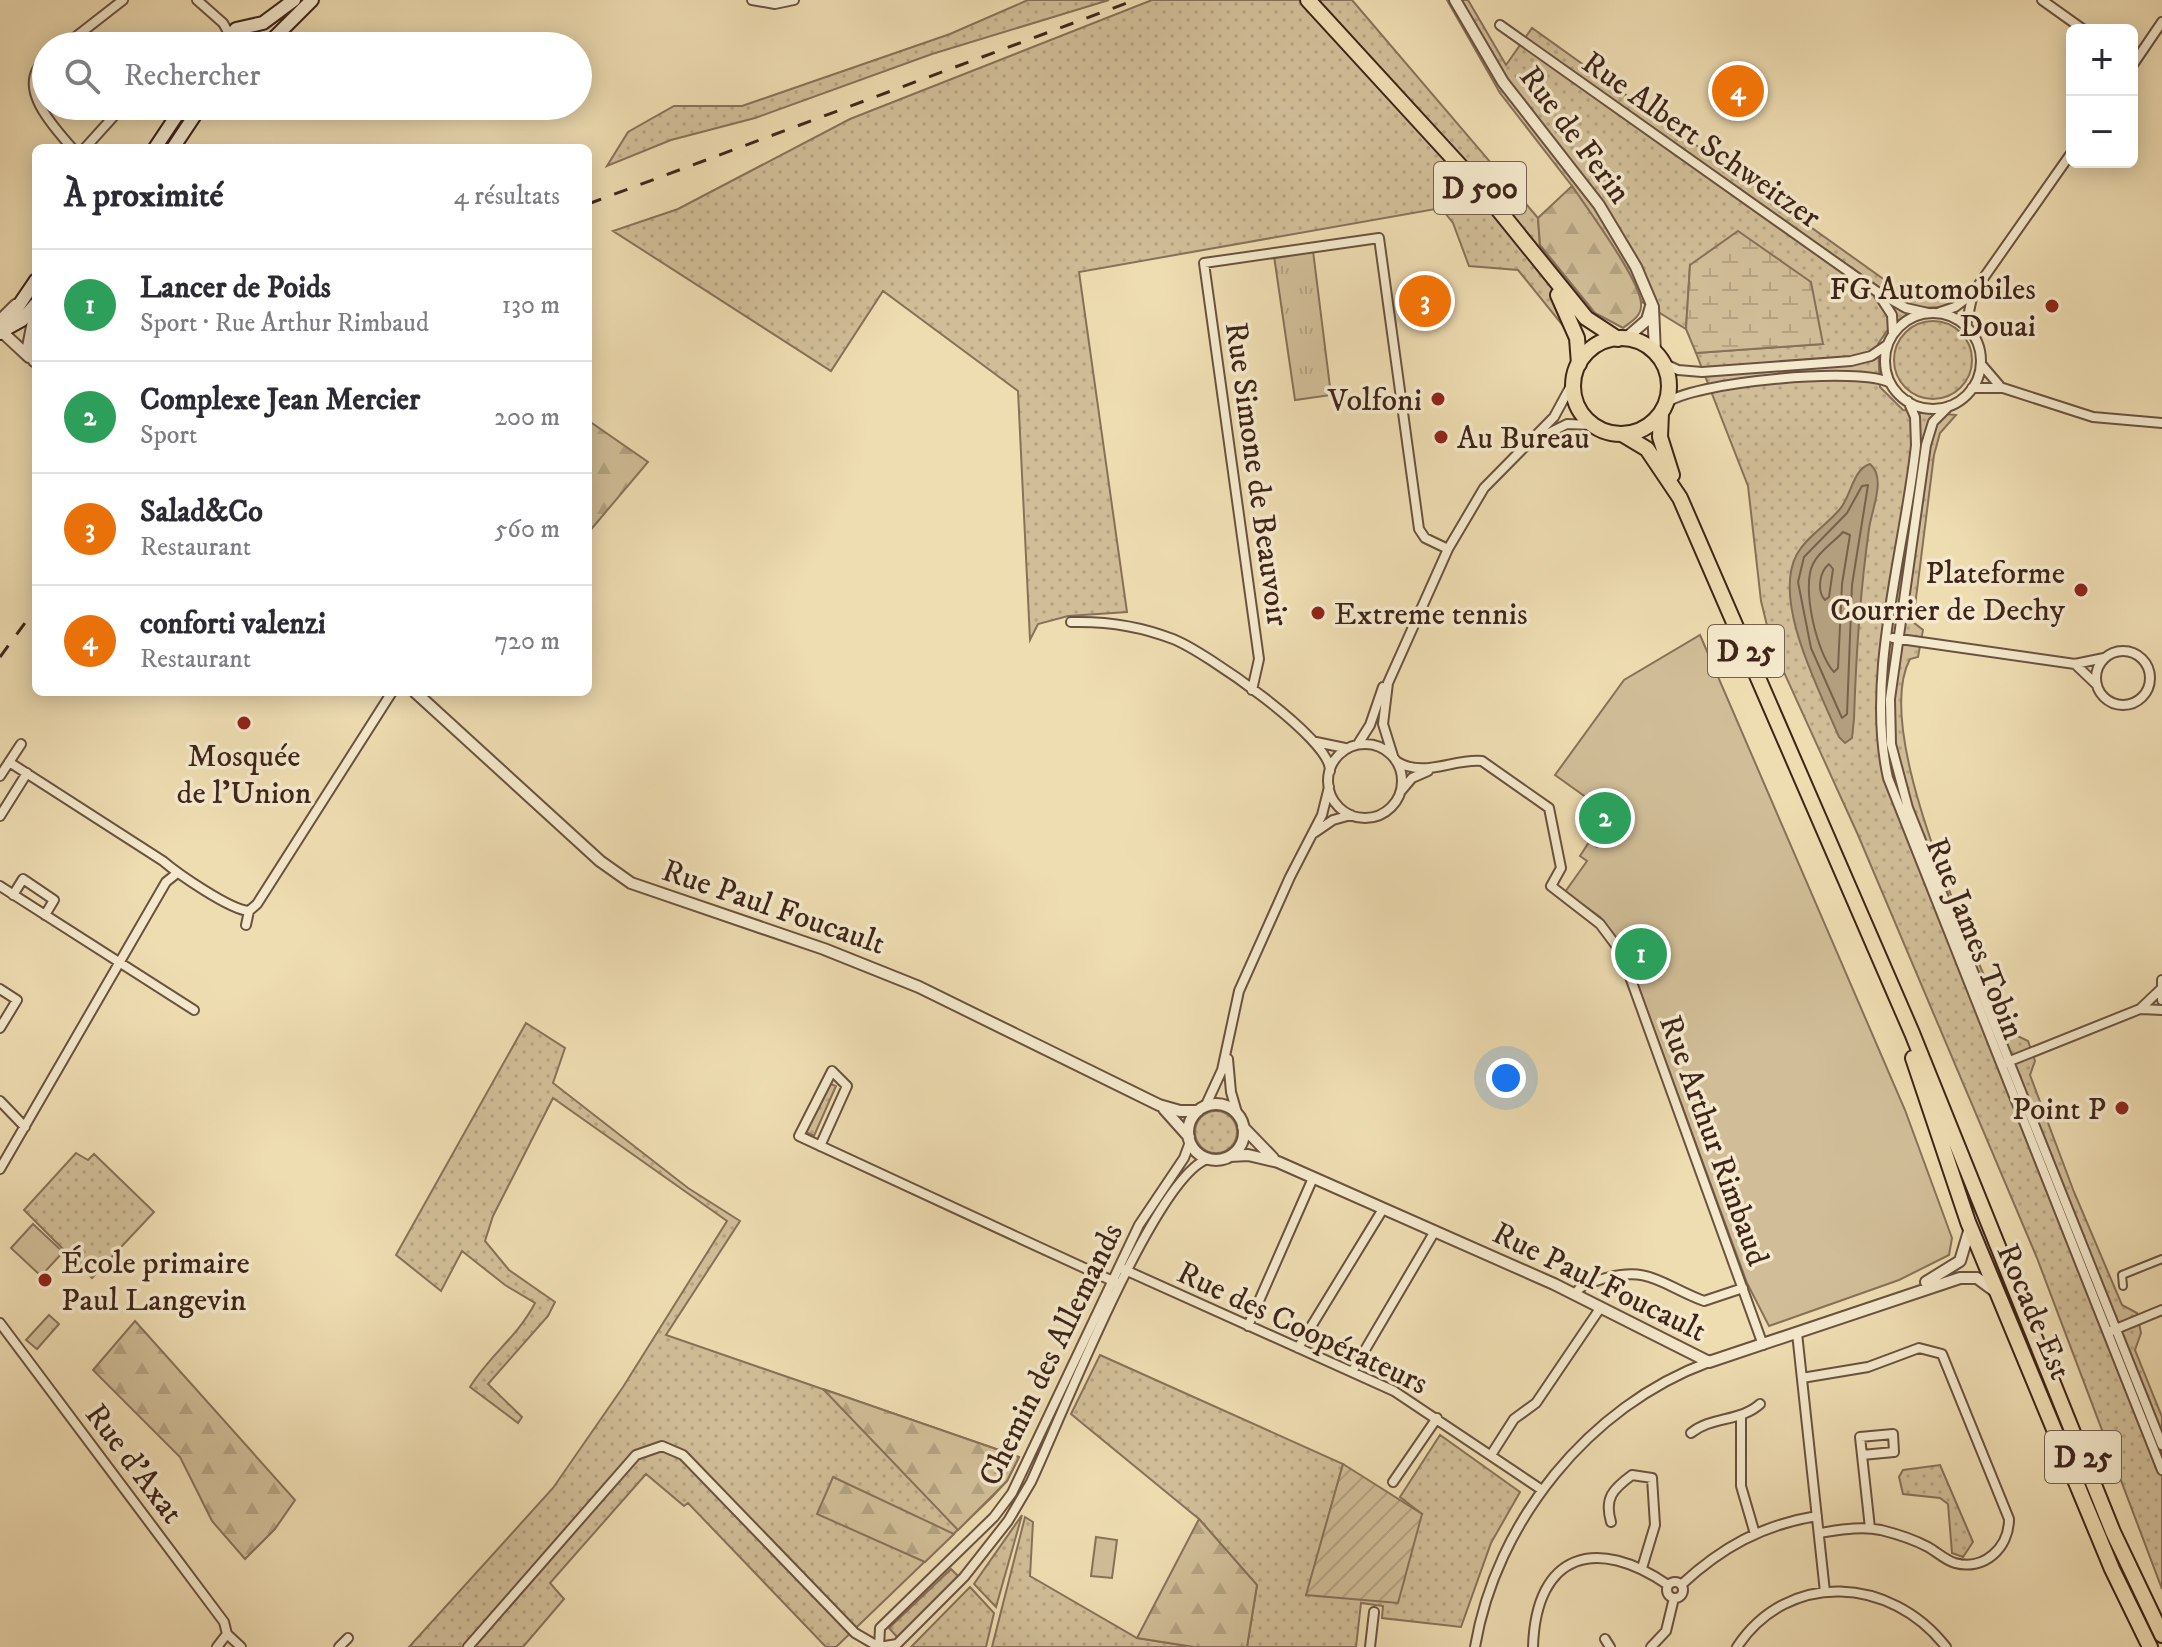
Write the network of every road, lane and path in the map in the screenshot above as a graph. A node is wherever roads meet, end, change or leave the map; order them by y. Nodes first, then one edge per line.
1 (123, 0) edge
2 (197, 0) edge
3 (294, 0) edge
4 (312, 0) edge
5 (752, 0) edge
6 (793, 0) edge
7 (1308, 0) edge
8 (1455, 0) edge
9 (2042, 0) edge
10 (2162, 22) edge
11 (2076, 24) edge
12 (1500, 25) dead end
13 (84, 32) edge
14 (230, 32) edge
15 (245, 32) edge
16 (279, 32) edge
17 (2138, 56) edge
18 (52, 120) edge
19 (110, 120) edge
20 (174, 120) edge
21 (192, 120) edge
22 (69, 144) edge
23 (89, 144) edge
24 (158, 144) edge
25 (176, 144) edge
26 (2066, 161) edge
27 (1539, 264) junction
28 (32, 285) edge
29 (1876, 291) junction
30 (1973, 293) junction
31 (22, 299) junction
32 (1651, 300) junction
33 (32, 309) edge
34 (1932, 313) junction
35 (0, 319) edge
36 (32, 326) edge
37 (1966, 327) junction
38 (2, 337) edge
39 (1892, 338) junction
40 (1621, 339) junction
41 (32, 356) edge
42 (1659, 358) junction
43 (32, 360) edge
44 (1579, 364) junction
45 (1981, 364) junction
46 (1573, 382) junction
47 (1891, 383) junction
48 (1972, 388) junction
49 (2003, 388) junction
50 (1908, 401) junction
51 (1949, 406) junction
52 (1663, 408) junction
53 (2162, 423) edge
54 (1593, 425) junction
55 (1622, 434) junction
56 (1523, 448) junction
57 (1680, 498) junction
58 (1448, 549) junction
59 (1071, 622) dead end
60 (1893, 638) junction
61 (2104, 658) junction
62 (2075, 664) junction
63 (1394, 666) junction
64 (2098, 686) junction
65 (1252, 690) junction
66 (389, 696) edge
67 (419, 696) edge
68 (1312, 739) junction
69 (21, 744) dead end
70 (1354, 746) junction
71 (1394, 759) junction
72 (9, 762) junction
73 (1436, 768) junction
74 (1330, 771) junction
75 (27, 773) junction
76 (0, 776) edge
77 (1329, 787) junction
78 (1399, 796) junction
79 (1351, 815) junction
80 (0, 816) edge
81 (1308, 839) junction
82 (176, 874) junction
83 (0, 886) edge
84 (13, 895) junction
85 (249, 911) junction
86 (45, 915) junction
87 (246, 925) dead end
88 (120, 962) junction
89 (1892, 988) junction
90 (0, 989) edge
91 (2161, 990) edge
92 (2140, 1009) junction
93 (194, 1010) dead end
94 (2162, 1010) edge
95 (0, 1028) edge
96 (1228, 1042) junction
97 (2005, 1064) junction
98 (0, 1101) edge
99 (1159, 1105) junction
100 (1202, 1109) junction
101 (1240, 1121) junction
102 (25, 1127) junction
103 (1189, 1140) junction
104 (820, 1146) junction
105 (1230, 1156) junction
106 (1208, 1159) junction
107 (1278, 1162) junction
108 (0, 1169) edge
109 (1313, 1178) junction
110 (1383, 1209) junction
111 (1970, 1226) junction
112 (1435, 1231) junction
113 (2162, 1259) edge
114 (1124, 1269) junction
115 (1118, 1283) junction
116 (2123, 1286) dead end
117 (1743, 1288) junction
118 (1906, 1293) junction
119 (1997, 1293) junction
120 (1575, 1294) junction
121 (1601, 1307) junction
122 (2162, 1310) edge
123 (0, 1323) edge
124 (1248, 1326) junction
125 (2111, 1331) junction
126 (1797, 1333) junction
127 (1763, 1345) junction
128 (1298, 1348) junction
129 (1709, 1362) junction
130 (1352, 1372) junction
131 (1802, 1378) junction
132 (1760, 1404) dead end
133 (1741, 1417) junction
134 (1437, 1418) junction
135 (1691, 1433) dead end
136 (2162, 1445) edge
137 (1491, 1455) junction
138 (1862, 1455) junction
139 (2162, 1470) edge
140 (1393, 1482) dead end
141 (1542, 1490) junction
142 (1817, 1516) junction
143 (1611, 1522) dead end
144 (1870, 1528) junction
145 (1819, 1533) junction
146 (1755, 1534) junction
147 (1642, 1568) junction
148 (1668, 1585) junction
149 (1681, 1585) junction
150 (1825, 1592) junction
151 (1674, 1598) junction
152 (1374, 1612) dead end
153 (227, 1634) junction
154 (2162, 1635) edge
155 (348, 1638) dead end
156 (217, 1647) edge
157 (241, 1647) edge
158 (339, 1647) edge
159 (468, 1647) edge
160 (879, 1647) edge
161 (1370, 1647) edge
162 (1475, 1647) edge
163 (1533, 1647) edge
164 (1651, 1647) edge
165 (1737, 1647) edge
166 (1946, 1647) edge
167 (2150, 1647) edge

1 - 13 street
2 - 14 street
3 - 15 main road
4 - 16 main road
5 - 6 street
7 - 27 main road, D 500
8 - 32 street, Rue de Ferin
9 - 11 street
10 - 17 street
12 - 29 street, Rue Albert Schweitzer
18 - 22 street
19 - 23 street
20 - 24 main road
21 - 25 main road
26 - 30 street
27 - 40 main road, D 500
27 - 44 main road, D 500
28 - 31 main road
29 - 34 street, Rue Albert Schweitzer
29 - 39 street, Rue Albert Schweitzer
30 - 34 street
30 - 37 street
31 - 35 street
31 - 38 main road
32 - 40 street
32 - 42 street, Rue de Ferin
33 - 38 main road
34 - 37 street
34 - 39 street
36 - 41 street
37 - 45 street
38 - 43 street
39 - 42 street
39 - 47 street
40 - 42 main road
40 - 44 main road
42 - 52 main road
44 - 46 main road
45 - 48 street
45 - 49 street
46 - 54 main road
46 - 56 street
47 - 50 street
47 - 52 street
48 - 49 street
48 - 51 street
49 - 53 street
50 - 51 street
50 - 60 street, Rue James Tobin
51 - 60 street, Rue James Tobin
52 - 55 main road
52 - 57 main road, Rocade Est / D 25
54 - 55 main road
54 - 56 street
55 - 57 main road, Rocade Est / D 25
56 - 58 street
57 - 89 main road, Rocade Est / D 25
58 - 63 street
58 - 65 street, Rue Simone de Beauvoir
59 - 65 street
60 - 62 street
60 - 97 street, Rue James Tobin
61 - 62 street
61 - 64 street
61 - 64 street
62 - 64 street
63 - 70 street
63 - 71 street
65 - 68 street
66 - 85 street
67 - 99 street, Rue Paul Foucault
68 - 70 street
68 - 74 street
69 - 72 street
70 - 71 street
70 - 74 street
71 - 73 street
71 - 78 street
72 - 75 street
72 - 76 street
73 - 78 street
73 - 117 street, Rue Arthur Rimbaud
74 - 77 street
75 - 80 street
75 - 82 street
77 - 79 street
77 - 81 street
78 - 79 street
79 - 81 street
81 - 96 street
82 - 85 street
82 - 88 street
83 - 84 street
84 - 86 street
84 - 86 street
85 - 87 street
86 - 88 street
88 - 93 street
88 - 102 street
89 - 111 main road, Rocade Est / D 25
89 - 154 main road, Rocade Est / D 25
90 - 95 street
91 - 92 street
92 - 94 street
92 - 97 street
96 - 100 street
96 - 101 street
97 - 125 street, Rue James Tobin
98 - 102 street
99 - 100 street, Rue Paul Foucault
99 - 103 street, Rue Paul Foucault
100 - 101 street
100 - 103 street
101 - 105 street
101 - 107 street, Rue Paul Foucault
102 - 108 street
103 - 106 street
103 - 114 street, Chemin des Allemands
104 - 104 street
104 - 115 street
105 - 106 street
105 - 107 street, Rue Paul Foucault
106 - 114 street, Chemin des Allemands
107 - 109 street, Rue Paul Foucault
109 - 110 street, Rue Paul Foucault
109 - 124 street
110 - 112 street, Rue Paul Foucault
110 - 128 street
111 - 118 street, Rue Paul Foucault
111 - 119 main road, Rocade Est / D 25
112 - 120 street, Rue Paul Foucault
112 - 130 street
113 - 116 street
114 - 115 street, Chemin des Allemands
114 - 124 street, Rue des Coopérateurs
115 - 160 street, Chemin des Allemands
115 - 160 street, Chemin des Allemands
117 - 120 street
117 - 127 street, Rue Arthur Rimbaud
118 - 119 street, Rue Paul Foucault
118 - 126 street, Rue Paul Foucault
119 - 167 main road, Rocade Est / D 25
120 - 121 street, Rue Paul Foucault
121 - 129 street, Rue Paul Foucault
121 - 137 street
122 - 125 street
123 - 153 street, Rue d'Axat
124 - 128 street, Rue des Coopérateurs
125 - 136 street, Rue James Tobin
125 - 139 street, Rue James Tobin
126 - 127 street, Rue Paul Foucault
126 - 131 street
127 - 129 street, Rue Paul Foucault
128 - 130 street, Rue des Coopérateurs
129 - 141 street
130 - 134 street, Rue des Coopérateurs
131 - 142 street
131 - 144 street
132 - 133 street
133 - 135 street
133 - 146 street
134 - 137 street, Rue des Coopérateurs
134 - 140 street
137 - 141 street, Rue des Coopérateurs
138 - 138 street
138 - 144 street
141 - 162 street
142 - 145 street
142 - 146 street
143 - 147 street
144 - 145 street
145 - 150 street
146 - 149 street
147 - 148 street
147 - 163 street
148 - 149 street
148 - 151 street
149 - 151 street
150 - 165 street
150 - 166 street
151 - 164 street
152 - 161 street
153 - 156 street
153 - 157 street, Rue d'Axat
155 - 158 street
159 - 160 street

